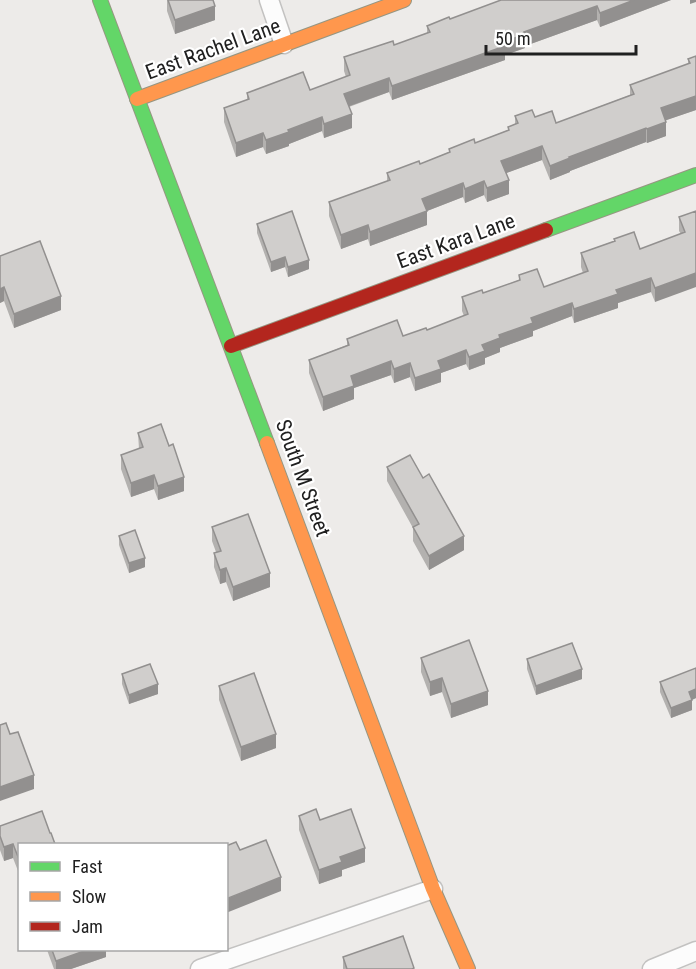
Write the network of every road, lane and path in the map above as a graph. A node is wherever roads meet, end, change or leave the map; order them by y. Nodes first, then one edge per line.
1 (100, 0) edge
2 (269, 0) edge
3 (404, 0) edge
4 (285, 44) junction
5 (137, 99) junction
6 (696, 175) edge
7 (231, 346) junction
8 (433, 889) junction
9 (696, 951) edge
10 (200, 969) edge
11 (468, 969) edge
12 (652, 969) edge

1 - 5 street, South M Street
2 - 4 street
3 - 4 street, East Rachel Lane
4 - 5 street, East Rachel Lane
5 - 7 street, South M Street
6 - 7 street, East Kara Lane
7 - 8 street, South M Street
8 - 10 street
8 - 11 street, South M Street
9 - 12 street

